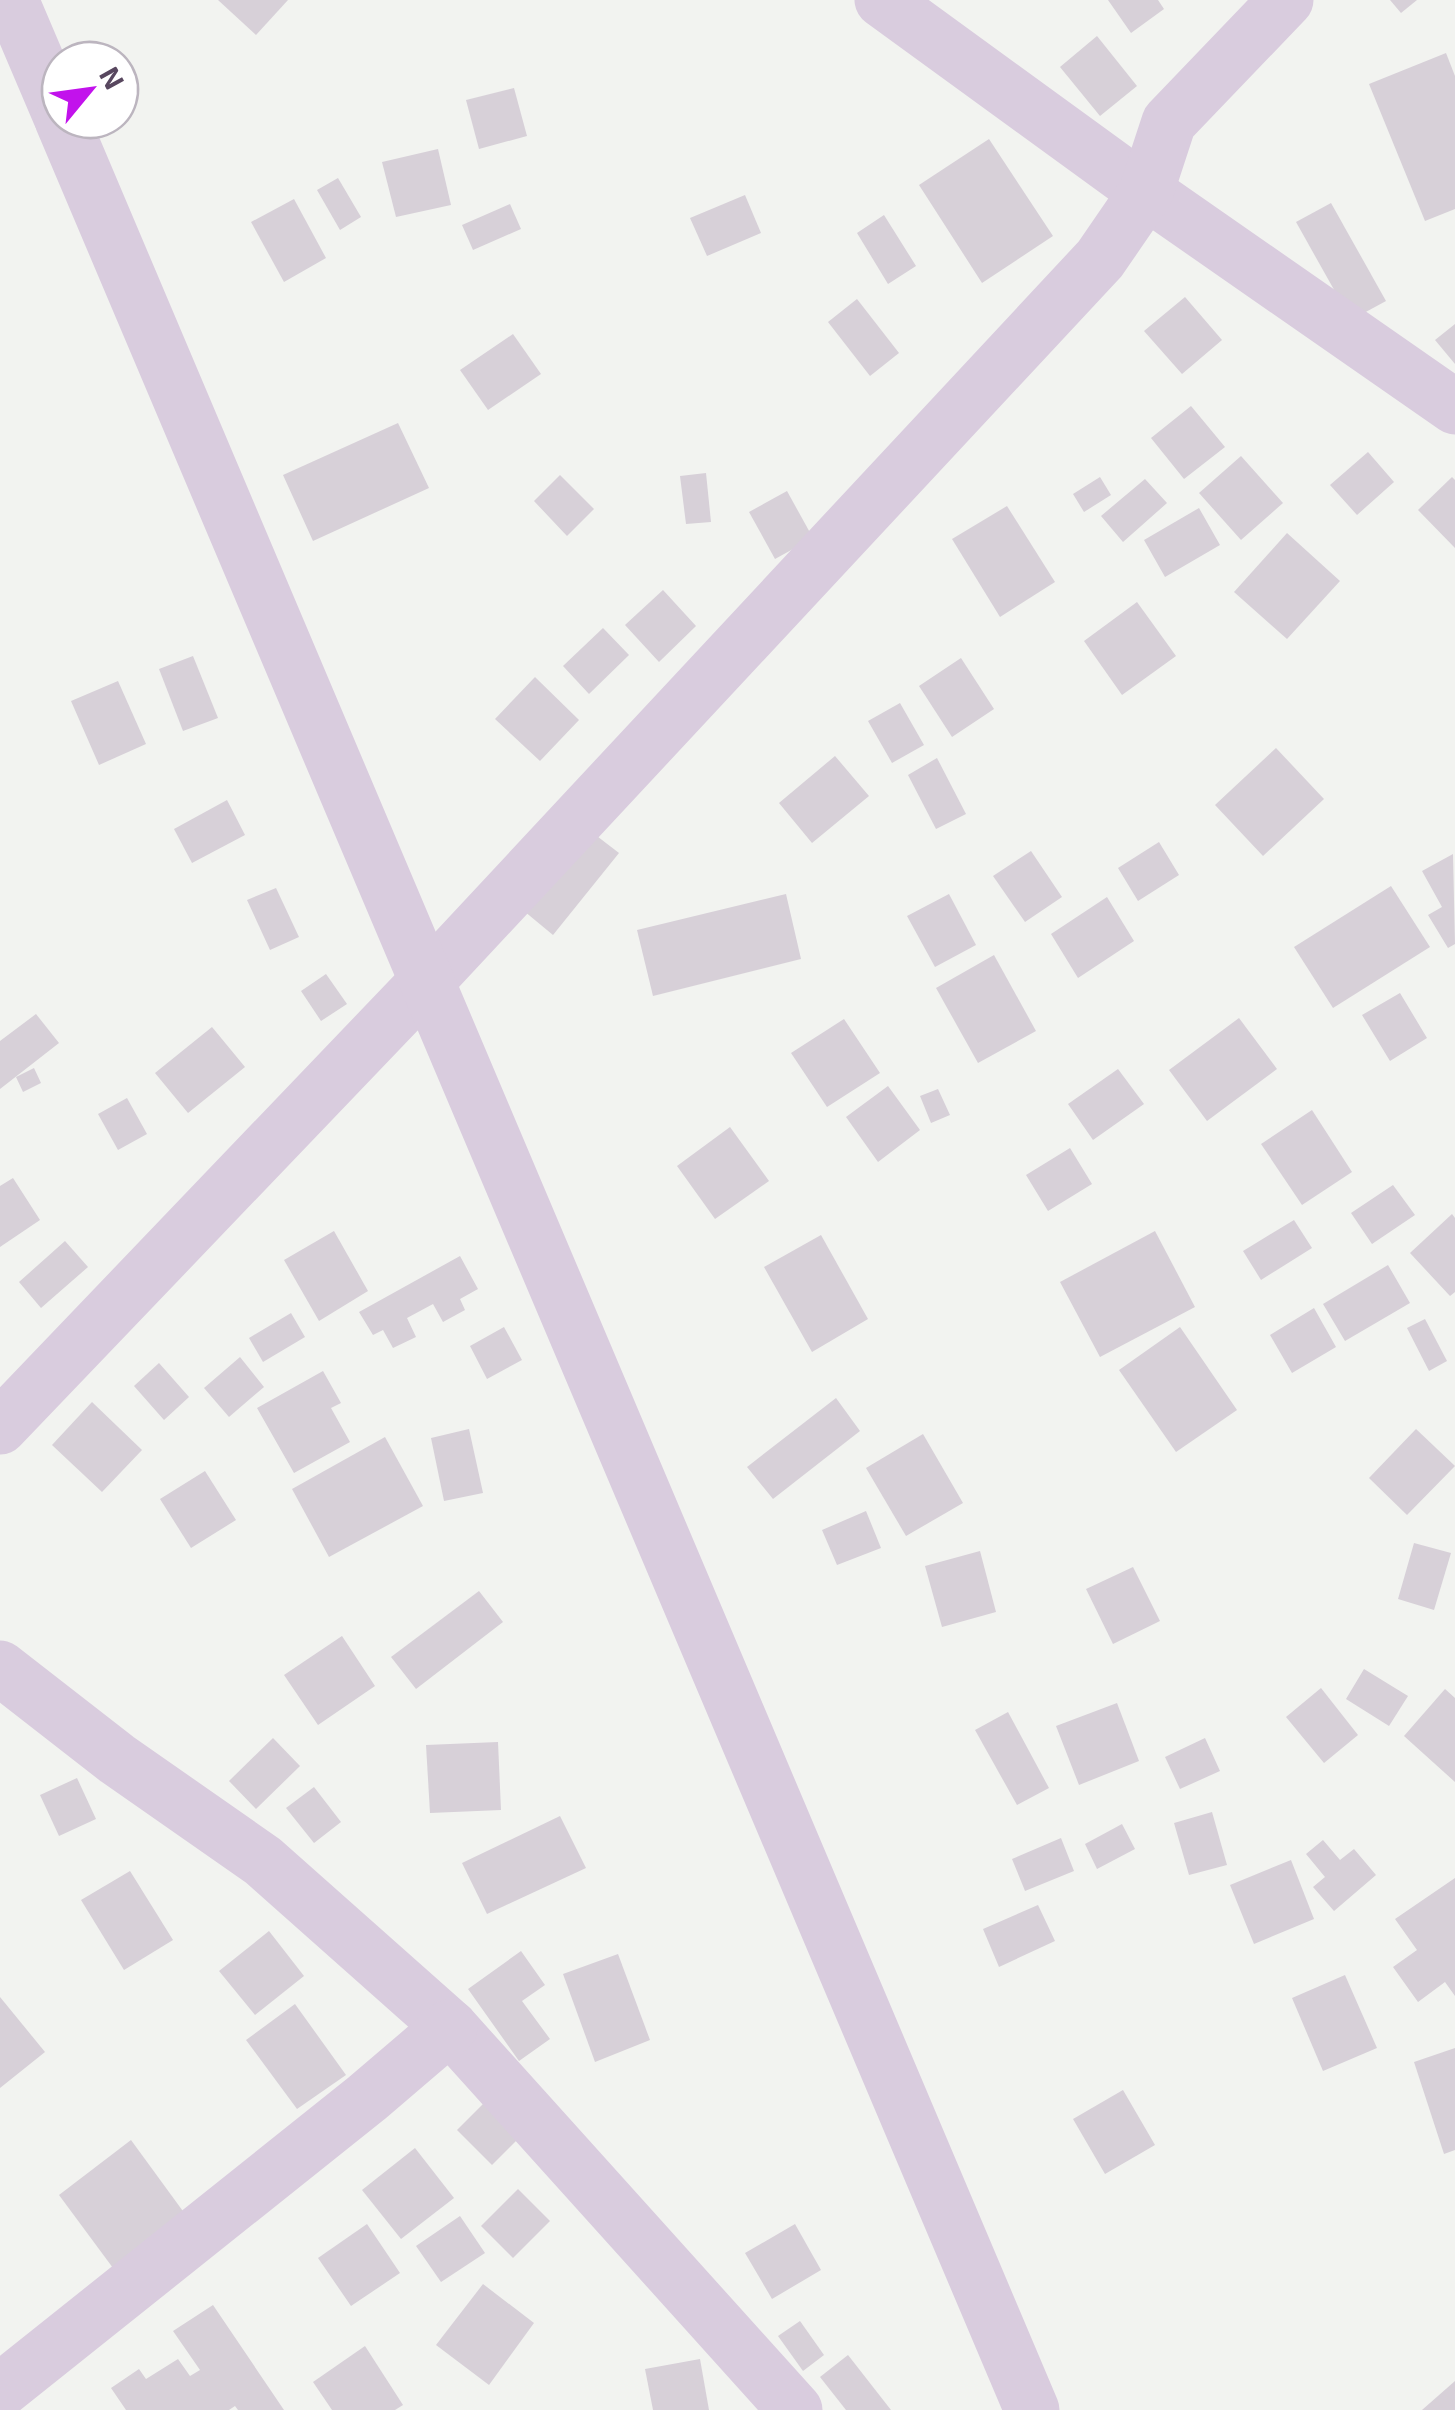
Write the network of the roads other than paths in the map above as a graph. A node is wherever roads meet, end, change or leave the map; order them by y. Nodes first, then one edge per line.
1 (11, 0) edge
2 (882, 0) edge
3 (1286, 0) edge
4 (40, 68) edge
5 (70, 140) edge
6 (1146, 192) junction
7 (1455, 407) edge
8 (427, 982) junction
9 (0, 1427) edge
10 (0, 1668) edge
11 (450, 2027) junction
12 (0, 2392) edge
13 (795, 2410) edge
14 (1032, 2410) edge

1 - 4 street
2 - 6 street
3 - 6 street
5 - 8 street
6 - 7 street
6 - 8 street
8 - 9 street
8 - 14 street
10 - 11 street
11 - 12 street
11 - 13 street

